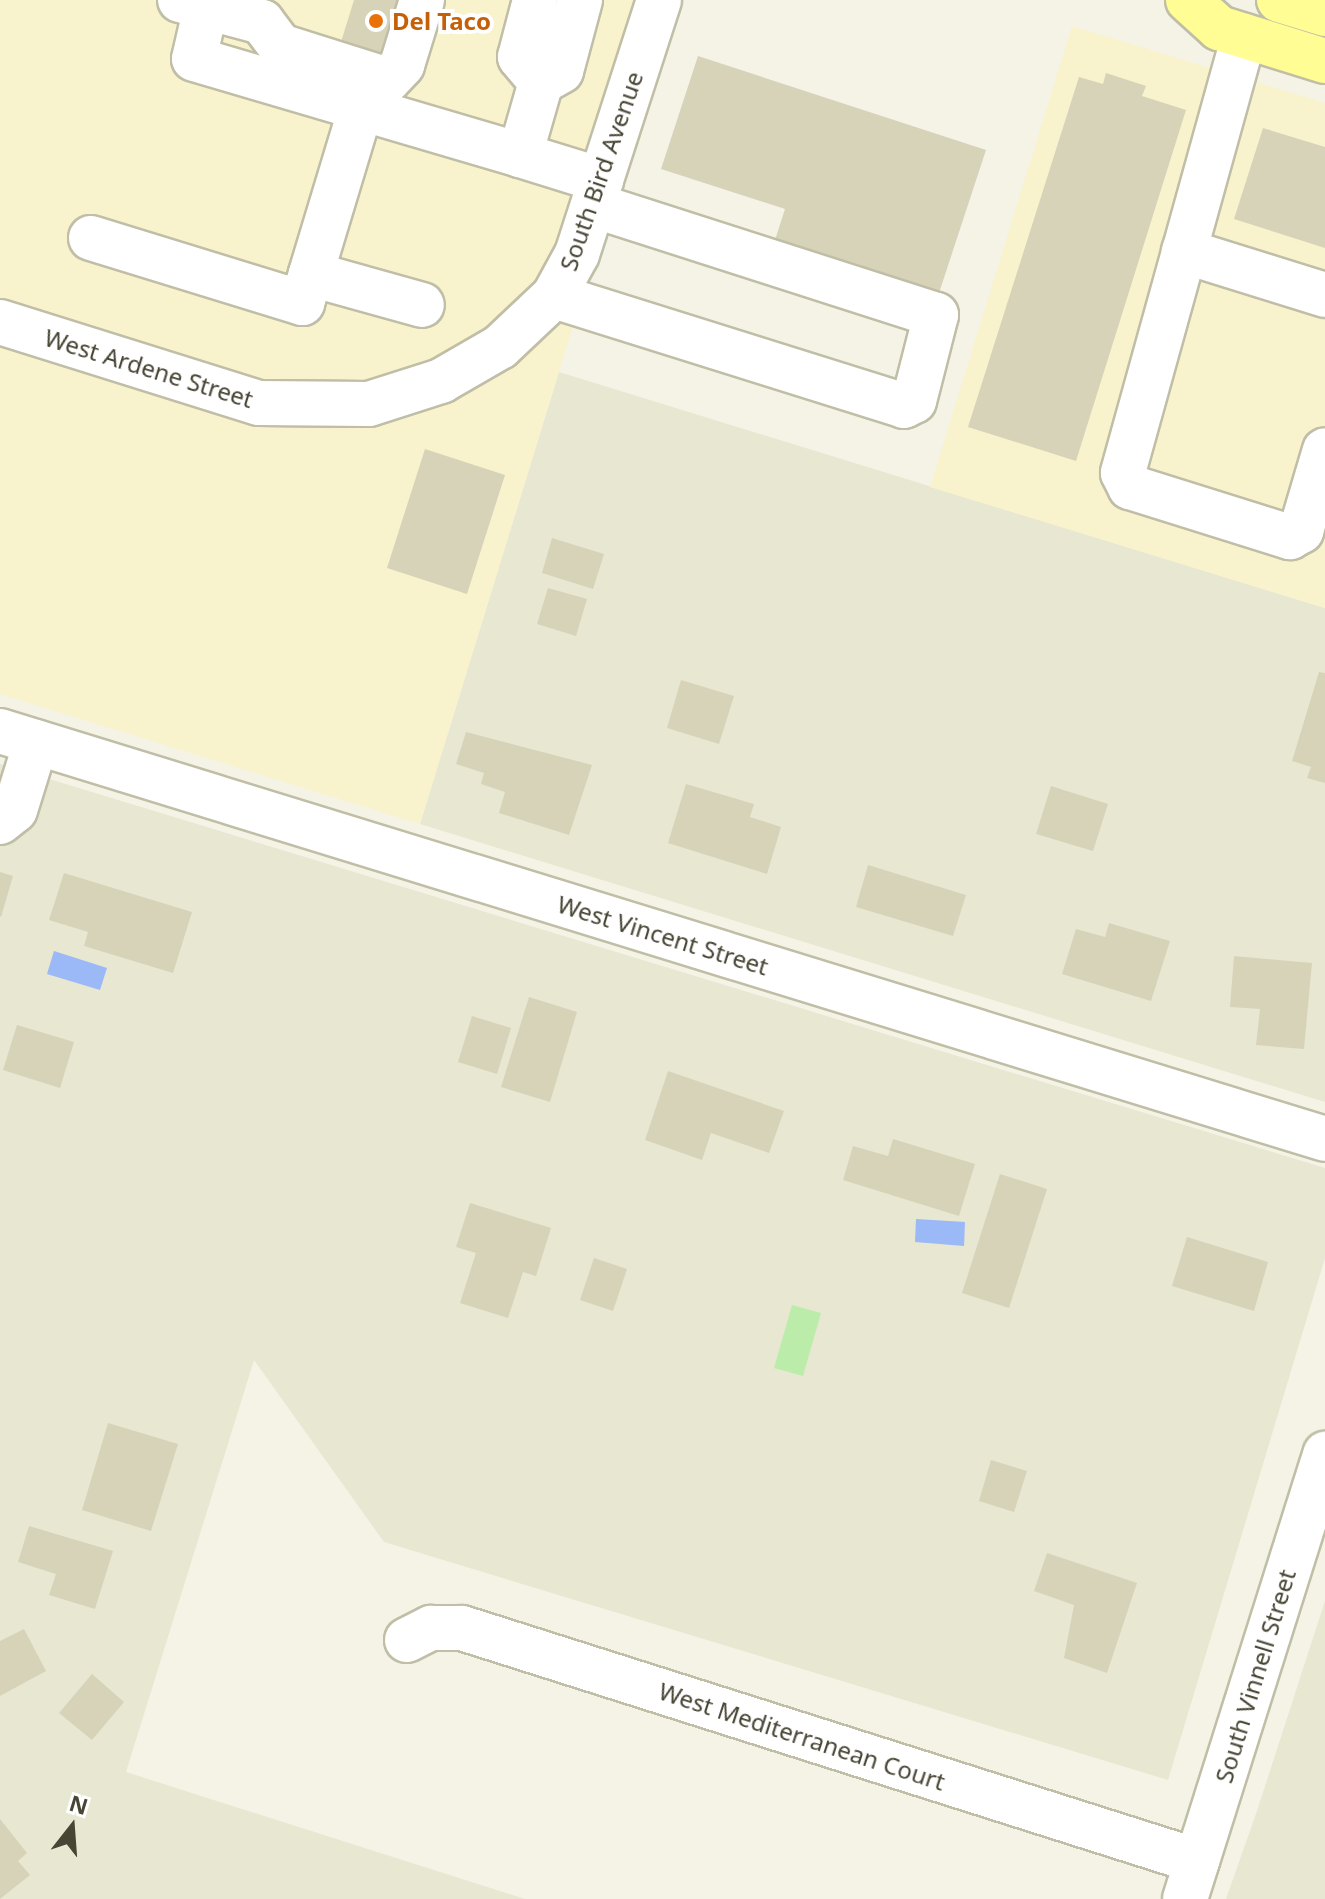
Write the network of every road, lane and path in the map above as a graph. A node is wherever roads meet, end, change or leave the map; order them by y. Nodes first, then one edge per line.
1 (422, 0) edge
2 (535, 0) edge
3 (580, 0) edge
4 (659, 0) edge
5 (1188, 0) edge
6 (193, 4) edge
7 (265, 11) edge
8 (1244, 36) junction
9 (1325, 61) edge
10 (541, 82) junction
11 (361, 108) junction
12 (520, 155) junction
13 (597, 192) junction
14 (91, 238) dead end
15 (1184, 251) junction
16 (311, 274) junction
17 (1325, 295) edge
18 (554, 296) junction
19 (422, 305) dead end
20 (0, 322) edge
21 (441, 381) joint
22 (1325, 450) edge
23 (18, 736) edge
24 (0, 822) edge
25 (1325, 1139) edge
26 (1325, 1454) edge
27 (407, 1640) dead end
28 (1191, 1880) edge

1 - 7 street
2 - 10 street
3 - 10 street
4 - 13 street, South Bird Avenue
5 - 8 main road
6 - 7 street
6 - 11 street
8 - 9 main road
8 - 15 street
10 - 12 street
11 - 12 street
11 - 16 street
12 - 13 street
13 - 18 street, South Bird Avenue
13 - 18 street
14 - 16 street
15 - 17 street
15 - 22 street
16 - 19 street
18 - 21 street, South Bird Avenue
20 - 21 street, West Ardene Street
23 - 24 street
23 - 25 street, West Vincent Street
26 - 28 street, South Vinnell Street
27 - 28 street, West Mediterranean Court

